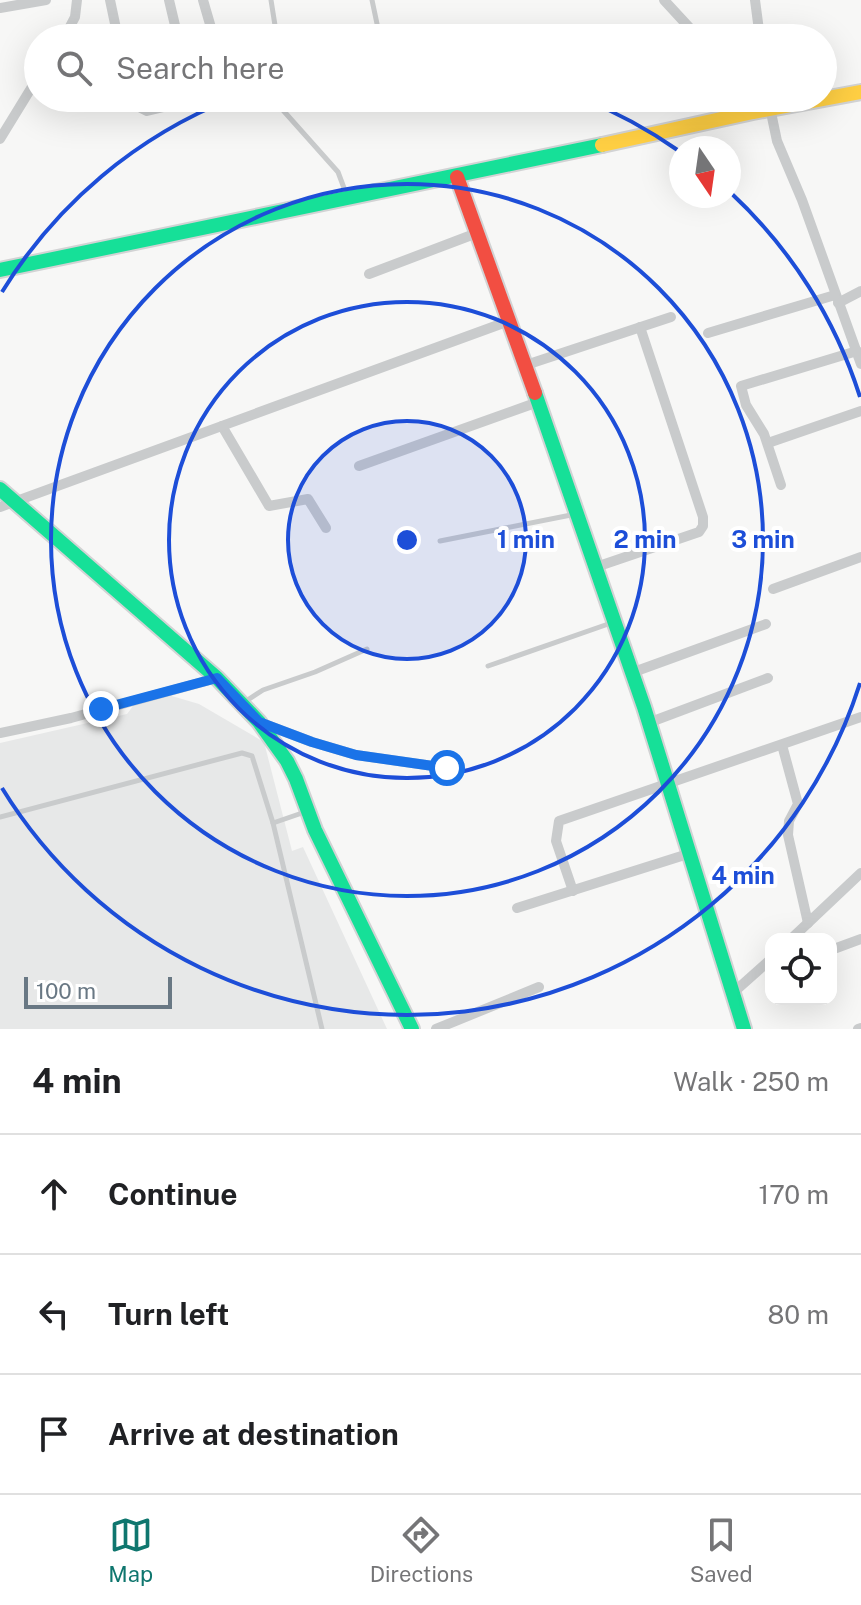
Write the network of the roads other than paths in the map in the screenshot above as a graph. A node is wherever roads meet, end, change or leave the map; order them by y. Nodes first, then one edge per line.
1 (46, 0) edge
2 (77, 0) edge
3 (110, 0) edge
4 (169, 0) edge
5 (203, 0) edge
6 (271, 0) edge
7 (372, 0) edge
8 (664, 0) edge
9 (755, 0) edge
10 (0, 8) edge
11 (71, 24) edge
12 (115, 24) edge
13 (175, 24) edge
14 (210, 24) edge
15 (275, 24) edge
16 (377, 24) edge
17 (686, 24) edge
18 (758, 24) edge
19 (861, 92) edge
20 (837, 95) edge
21 (24, 100) edge
22 (285, 112) edge
23 (753, 112) edge
24 (771, 112) edge
25 (0, 139) edge
26 (457, 177) junction
27 (347, 197) junction
28 (477, 233) junction
29 (0, 270) edge
30 (369, 274) dead end
31 (861, 291) edge
32 (837, 299) junction
33 (671, 317) dead end
34 (509, 321) junction
35 (640, 327) junction
36 (708, 333) dead end
37 (857, 351) junction
38 (861, 364) edge
39 (526, 365) junction
40 (538, 402) junction
41 (861, 411) edge
42 (222, 426) junction
43 (768, 443) junction
44 (359, 466) dead end
45 (781, 485) dead end
46 (0, 489) edge
47 (15, 502) junction
48 (0, 507) edge
49 (577, 513) junction
50 (326, 528) dead end
51 (440, 541) dead end
52 (861, 557) edge
53 (596, 567) junction
54 (773, 589) dead end
55 (615, 622) junction
56 (766, 624) dead end
57 (367, 649) dead end
58 (488, 666) dead end
59 (631, 673) junction
60 (217, 678) junction
61 (768, 678) dead end
62 (242, 703) junction
63 (861, 717) edge
64 (259, 722) junction
65 (648, 723) junction
66 (0, 733) edge
67 (782, 745) junction
68 (447, 768) dead end
69 (669, 783) junction
70 (310, 811) junction
71 (0, 817) edge
72 (273, 823) junction
73 (691, 853) junction
74 (861, 873) edge
75 (573, 891) junction
76 (517, 908) dead end
77 (808, 923) junction
78 (797, 933) edge
79 (861, 939) edge
80 (837, 948) edge
81 (765, 964) edge
82 (539, 987) dead end
83 (734, 992) junction
84 (322, 1029) edge
85 (412, 1029) edge
86 (436, 1029) edge
87 (744, 1029) edge

1 - 10 street
2 - 11 street
3 - 12 street
4 - 13 street
5 - 14 street
6 - 15 lane
7 - 16 lane
8 - 17 street
9 - 18 street
19 - 20 street
21 - 25 street
22 - 27 lane
23 - 26 street
24 - 32 street
26 - 27 street
26 - 28 street
27 - 29 street
28 - 30 street
28 - 34 street
31 - 32 street
32 - 36 street
32 - 37 street
33 - 35 street
34 - 39 street
34 - 42 street
35 - 39 street
35 - 53 street
37 - 38 street
37 - 43 street
39 - 40 street
40 - 44 street
40 - 49 street
41 - 43 street
42 - 47 street
42 - 50 street
43 - 45 street
46 - 47 street
47 - 48 street
47 - 60 street
49 - 51 lane
49 - 53 street
52 - 54 street
53 - 55 street
55 - 58 lane
55 - 59 street
56 - 59 street
57 - 62 lane
59 - 65 street
60 - 62 street
60 - 66 street
61 - 65 street
62 - 64 street
63 - 67 street
64 - 68 street
64 - 70 street
65 - 69 street
67 - 69 street
67 - 77 street
69 - 73 street
69 - 75 street
70 - 72 lane
70 - 85 street
71 - 72 lane
72 - 84 lane
73 - 75 street
73 - 83 street
74 - 77 street
75 - 76 street
77 - 78 street
79 - 80 street
81 - 83 street
82 - 86 street
83 - 87 street

